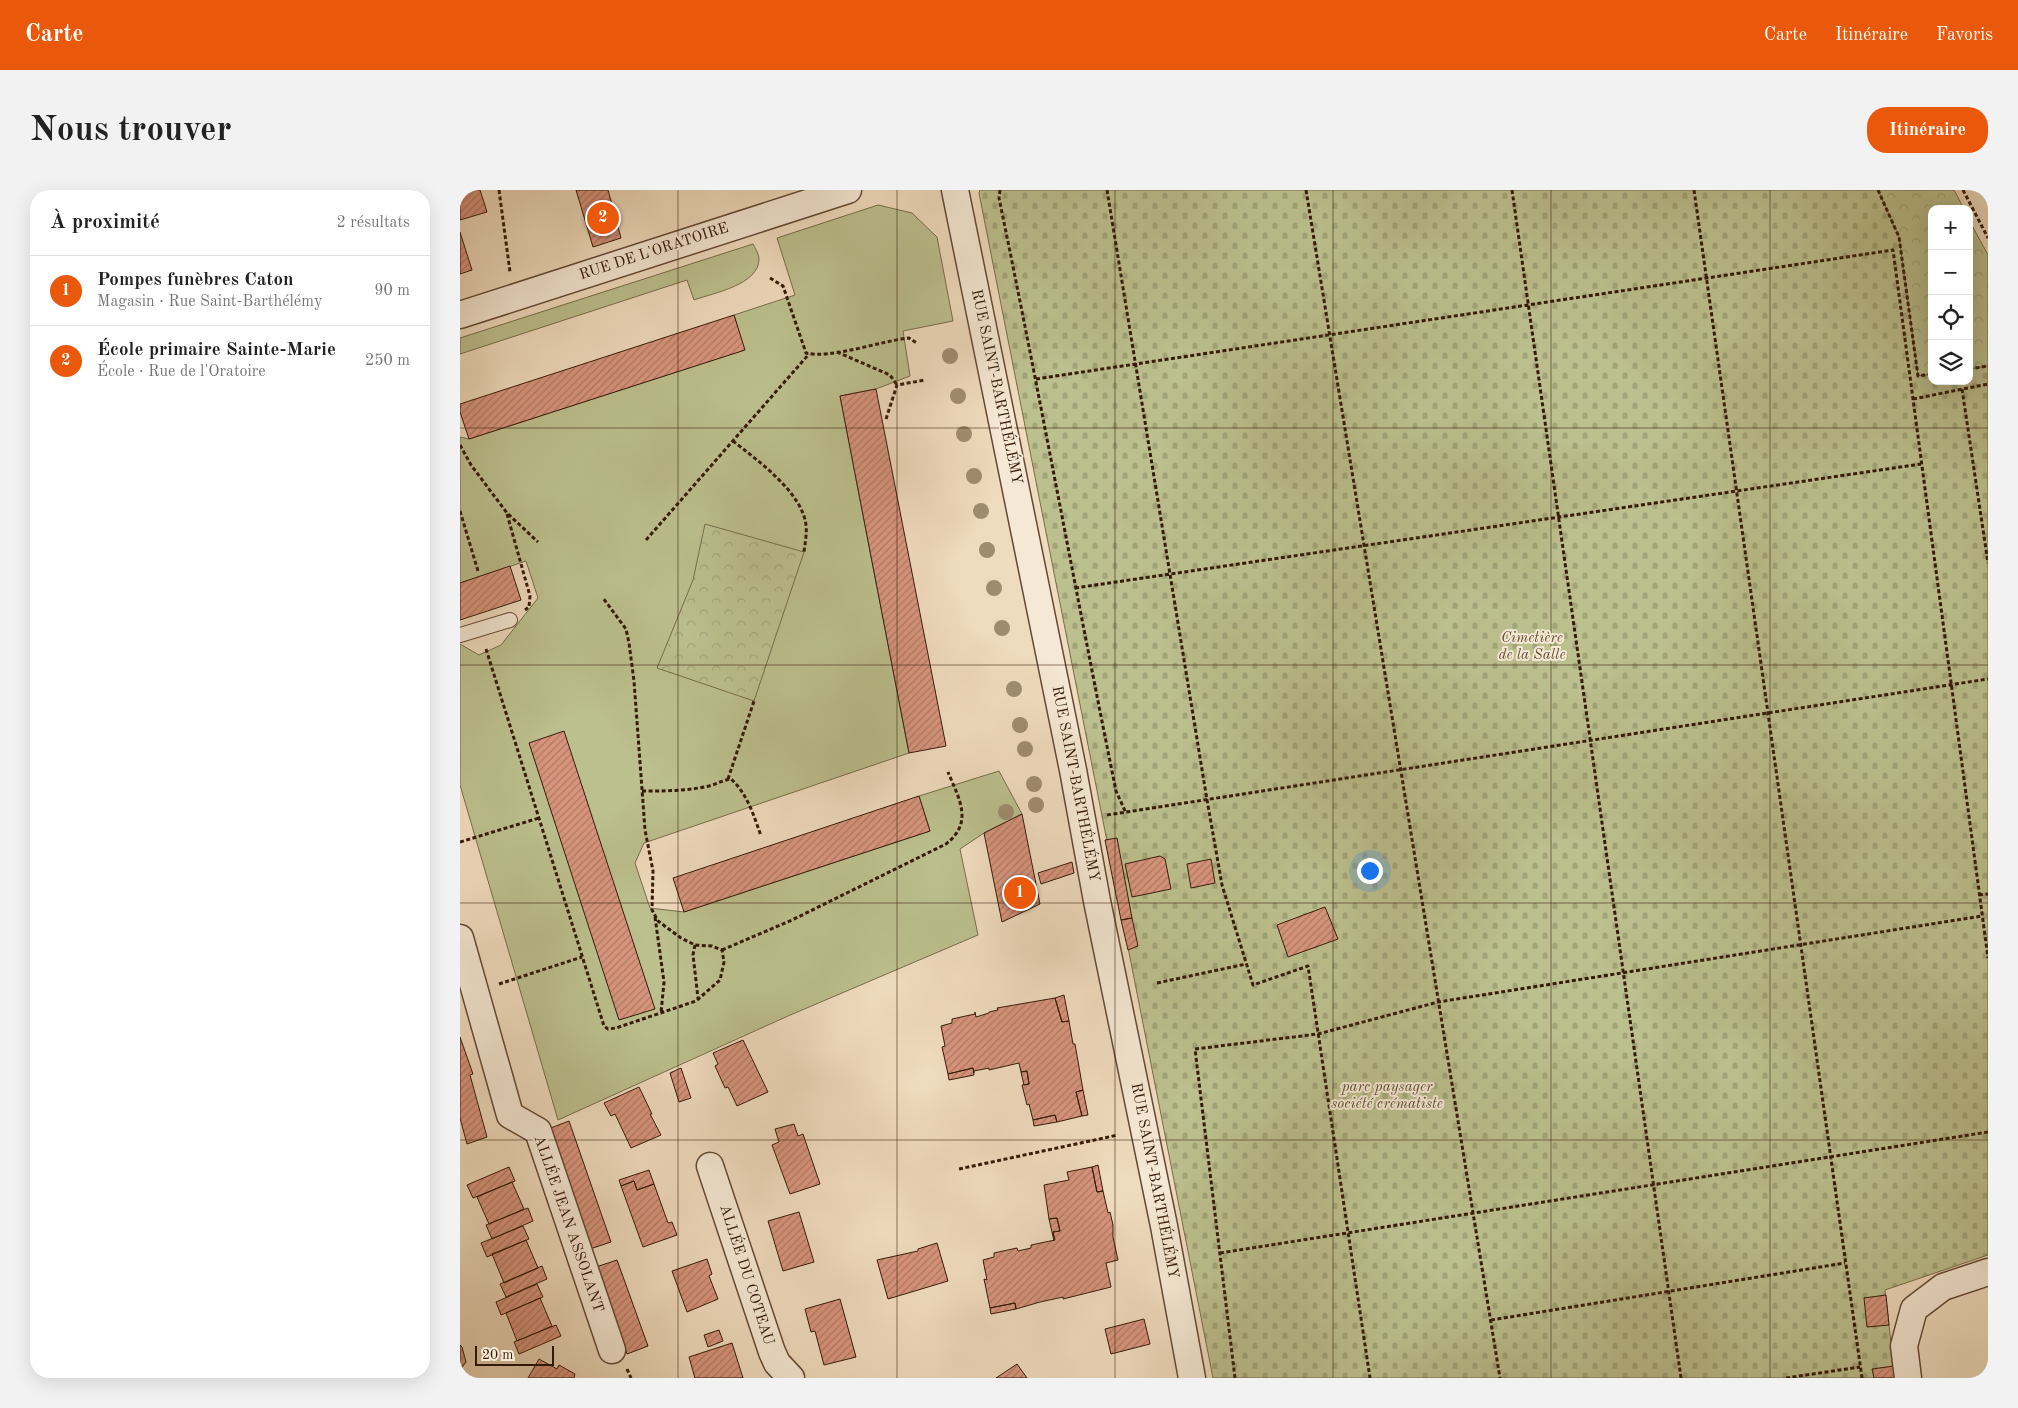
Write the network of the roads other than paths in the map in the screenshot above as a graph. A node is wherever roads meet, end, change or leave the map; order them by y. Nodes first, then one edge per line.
1 (848, 190) edge
2 (955, 190) edge
3 (460, 315) edge
4 (510, 620) road end
5 (460, 635) edge
6 (460, 938) edge
7 (710, 1166) dead end
8 (1988, 1272) edge
9 (612, 1350) dead end
10 (791, 1378) edge
11 (1192, 1378) edge
12 (1908, 1378) edge

1 - 3 street, RUE DE L'ORATOIRE
2 - 11 street, RUE SAINT-BARTHÉLÉMY
4 - 5 lane
6 - 9 street, ALLÉE JEAN ASSOLANT
7 - 10 street, ALLÉE DU COTEAU
8 - 12 street

